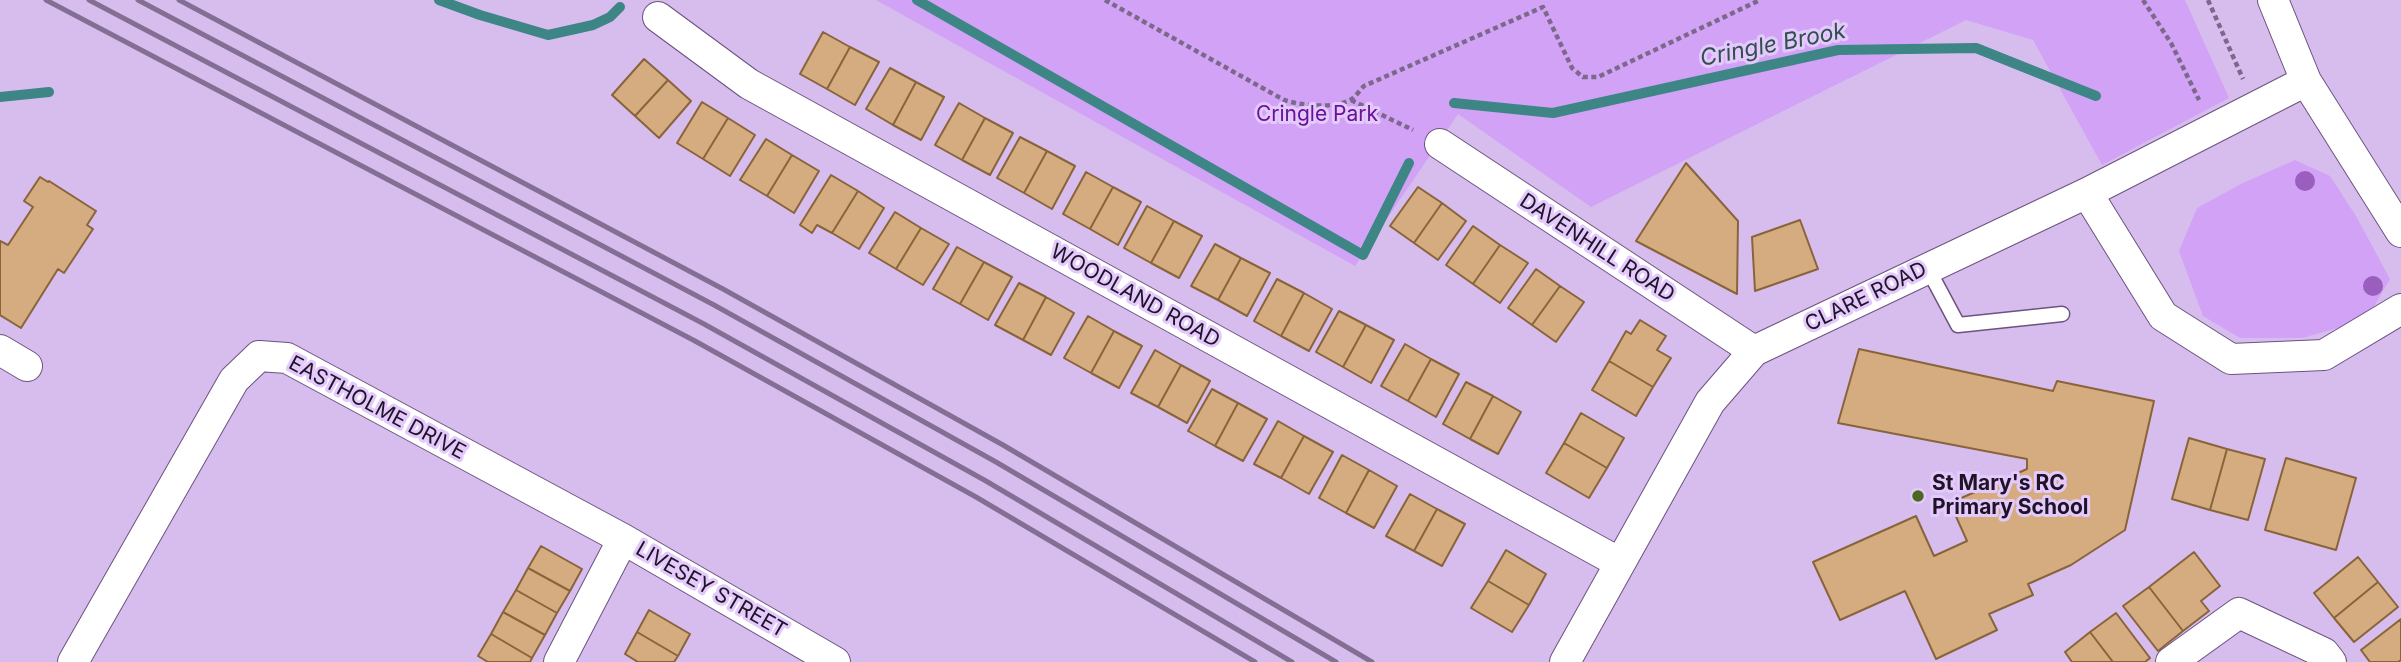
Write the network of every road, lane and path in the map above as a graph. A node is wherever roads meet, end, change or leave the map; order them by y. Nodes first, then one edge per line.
1 (1105, 0) edge
2 (1760, 0) edge
3 (2143, 0) edge
4 (2208, 0) edge
5 (2273, 0) edge
6 (658, 17) dead end
7 (2306, 80) junction
8 (1351, 100) junction
9 (2256, 106) junction
10 (2213, 128) junction
11 (1440, 144) joint
12 (2087, 193) junction
13 (2401, 232) edge
14 (1927, 267) junction
15 (2401, 309) edge
16 (2062, 314) dead end
17 (0, 350) edge
18 (1754, 351) junction
19 (27, 366) dead end
20 (623, 539) junction
21 (1620, 563) junction
22 (73, 662) edge
23 (559, 662) edge
24 (835, 662) edge
25 (1565, 662) edge
26 (2171, 662) edge
27 (2331, 662) edge

1 - 8 path
2 - 8 path
3 - 10 path
4 - 9 path
5 - 7 street
6 - 21 street, WOODLAND ROAD
7 - 9 street, CLARE ROAD
7 - 13 street
8 - 11 path
9 - 10 street, CLARE ROAD
10 - 12 street, CLARE ROAD
11 - 18 street, DAVENHILL ROAD
12 - 14 street, CLARE ROAD
12 - 15 street
14 - 16 lane
14 - 18 street, CLARE ROAD
17 - 19 street
18 - 21 street, CLARE ROAD
20 - 22 street, EASTHOLME DRIVE
20 - 23 street
20 - 24 street, LIVESEY STREET
21 - 25 street, CLARE ROAD
26 - 27 street

